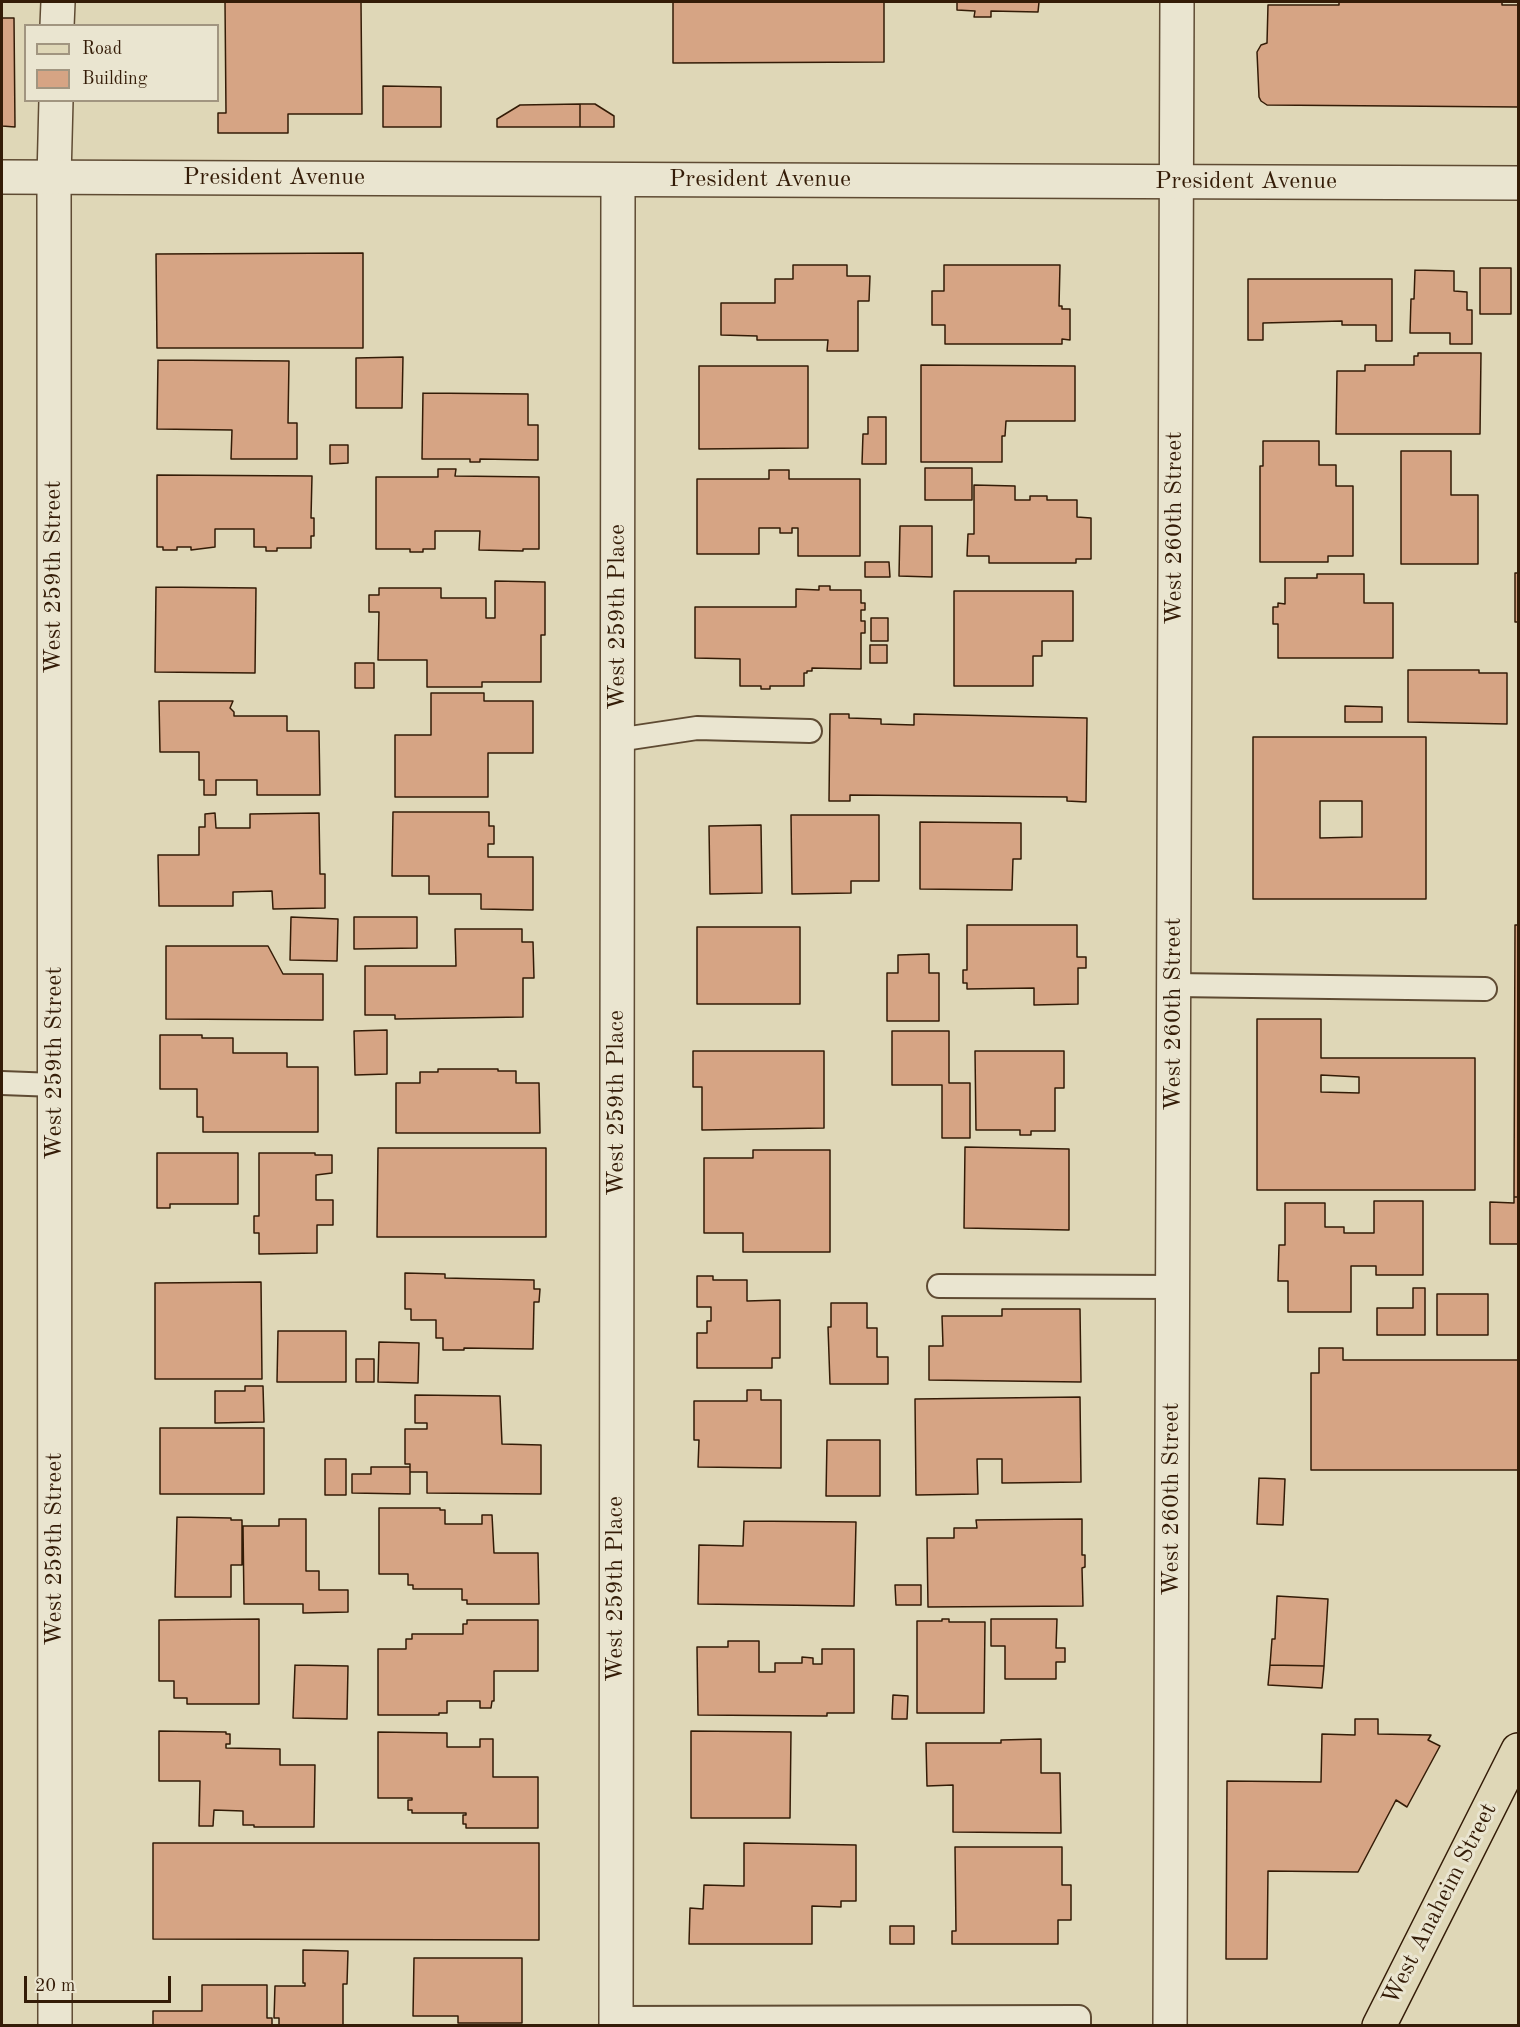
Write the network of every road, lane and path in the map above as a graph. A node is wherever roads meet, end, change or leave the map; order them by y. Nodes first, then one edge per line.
1 (58, 2) edge
2 (1177, 2) edge
3 (57, 24) edge
4 (56, 102) edge
5 (2, 177) edge
6 (54, 178) junction
7 (618, 180) junction
8 (1176, 182) junction
9 (1518, 183) edge
10 (810, 731) dead end
11 (618, 740) junction
12 (1174, 985) junction
13 (1485, 989) dead end
14 (2, 1083) edge
15 (55, 1085) junction
16 (939, 1286) dead end
17 (1173, 1287) junction
18 (1518, 1750) edge
19 (616, 2022) edge
20 (715, 2022) edge
21 (55, 2025) edge
22 (1079, 2025) edge
23 (1170, 2025) edge
24 (1379, 2025) edge

1 - 3 street
2 - 8 street, West 260th Street
4 - 6 street, West 259th Street
5 - 6 street, President Avenue
6 - 7 street, President Avenue
6 - 15 street, West 259th Street
7 - 8 street, President Avenue
7 - 11 street, West 259th Place
8 - 9 street, President Avenue
8 - 12 street, West 260th Street
10 - 11 lane
11 - 19 street, West 259th Place
12 - 13 lane
12 - 17 street, West 260th Street
14 - 15 lane
15 - 21 street, West 259th Street
16 - 17 lane
17 - 23 street, West 260th Street
18 - 24 main road, West Anaheim Street
19 - 20 lane
20 - 22 lane

